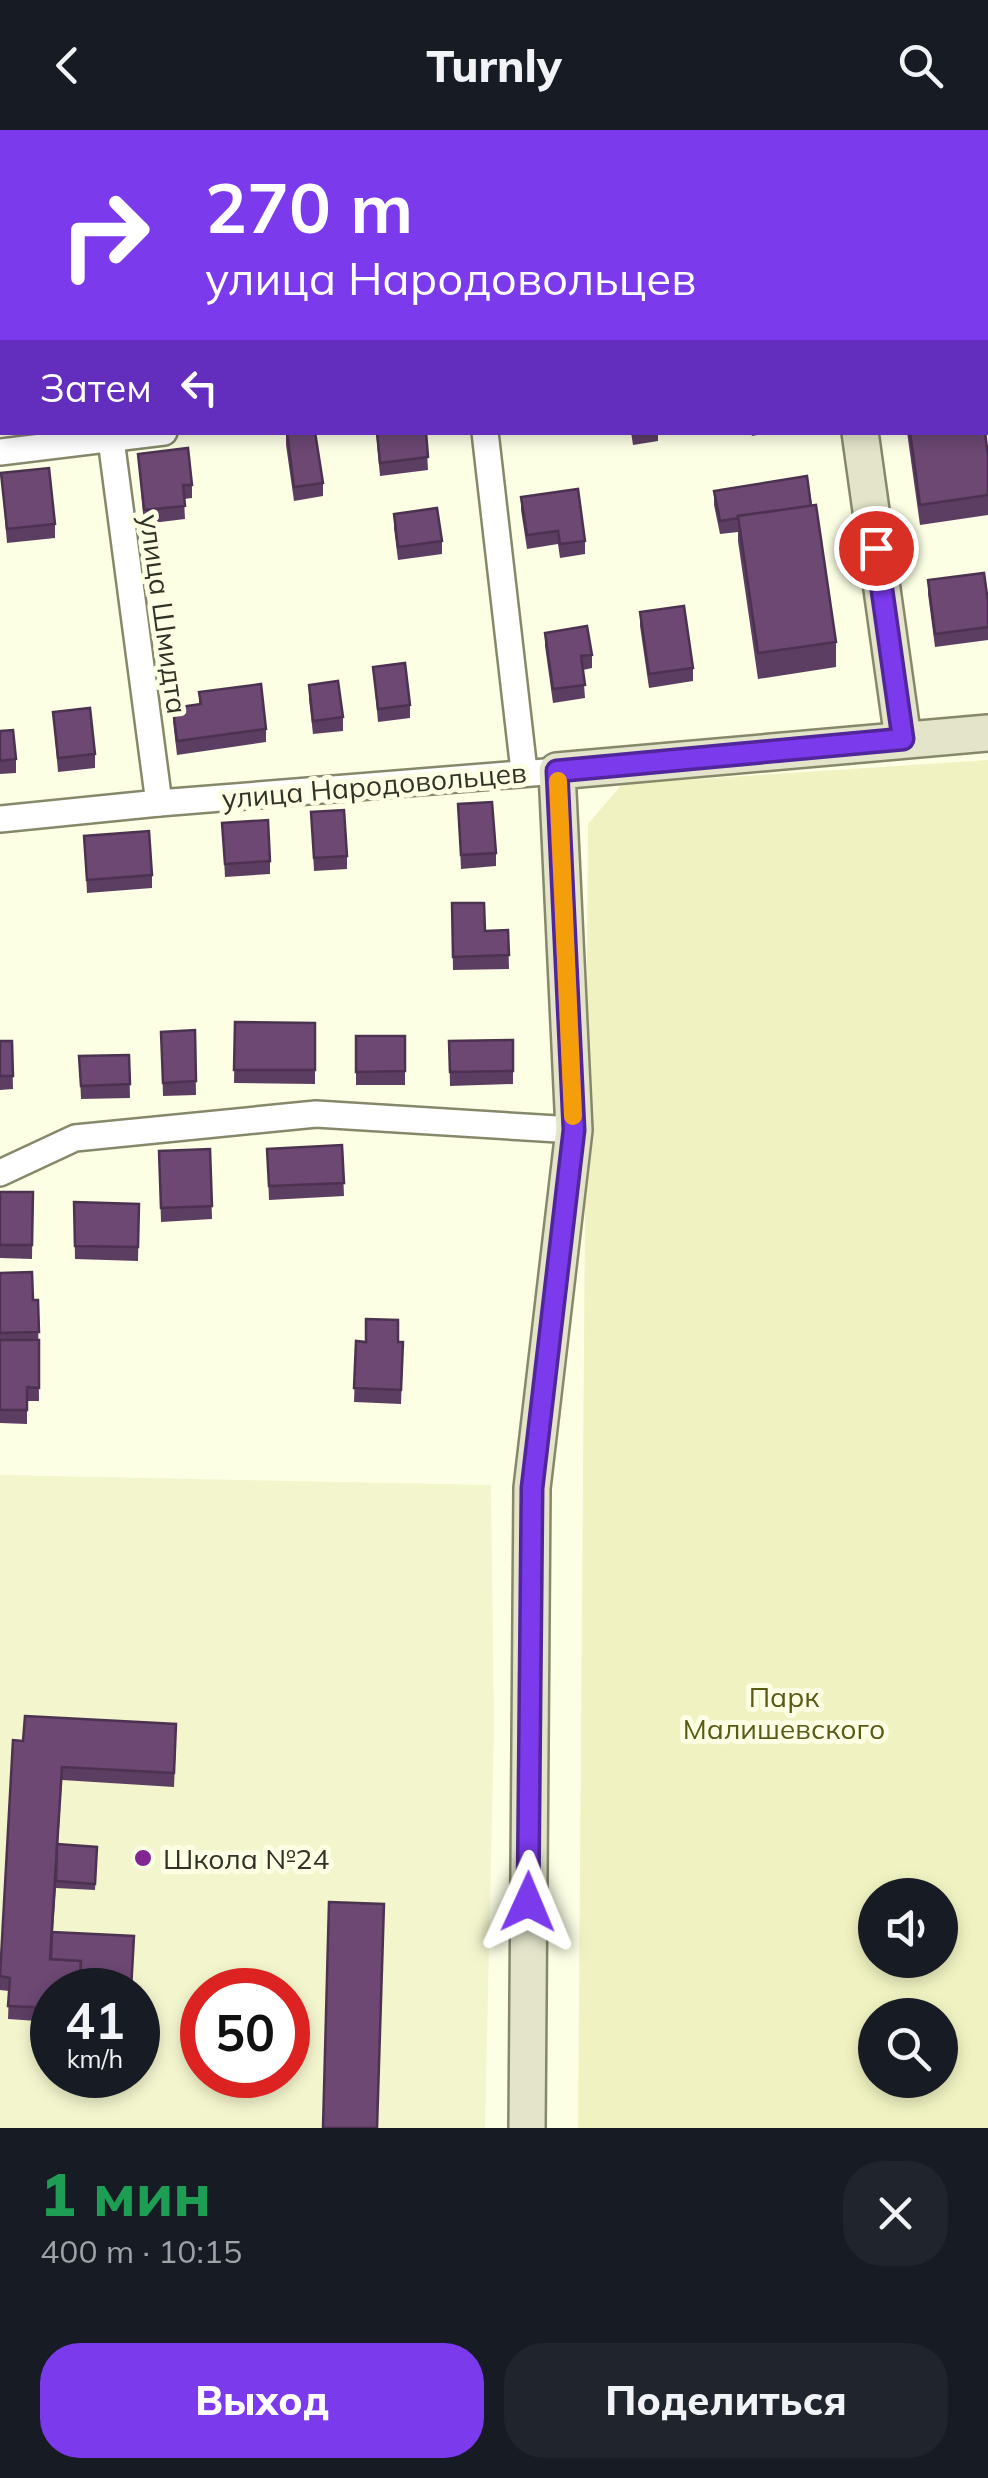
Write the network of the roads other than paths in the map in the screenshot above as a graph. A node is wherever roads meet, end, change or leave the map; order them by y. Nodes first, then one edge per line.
1 (485, 435) edge
2 (860, 435) edge
3 (110, 436) edge
4 (0, 452) edge
5 (988, 734) edge
6 (903, 739) junction
7 (541, 771) junction
8 (159, 802) junction
9 (0, 819) edge
10 (574, 1130) junction
11 (0, 1173) edge
12 (526, 2128) edge

1 - 7 street
2 - 6 main road
3 - 4 street
3 - 8 street, улица Шмидта
5 - 6 main road, улица Народовольцев
6 - 7 main road, улица Народовольцев
7 - 8 street, улица Народовольцев
7 - 10 main road
8 - 9 street, улица Народовольцев
10 - 11 street
10 - 12 main road

